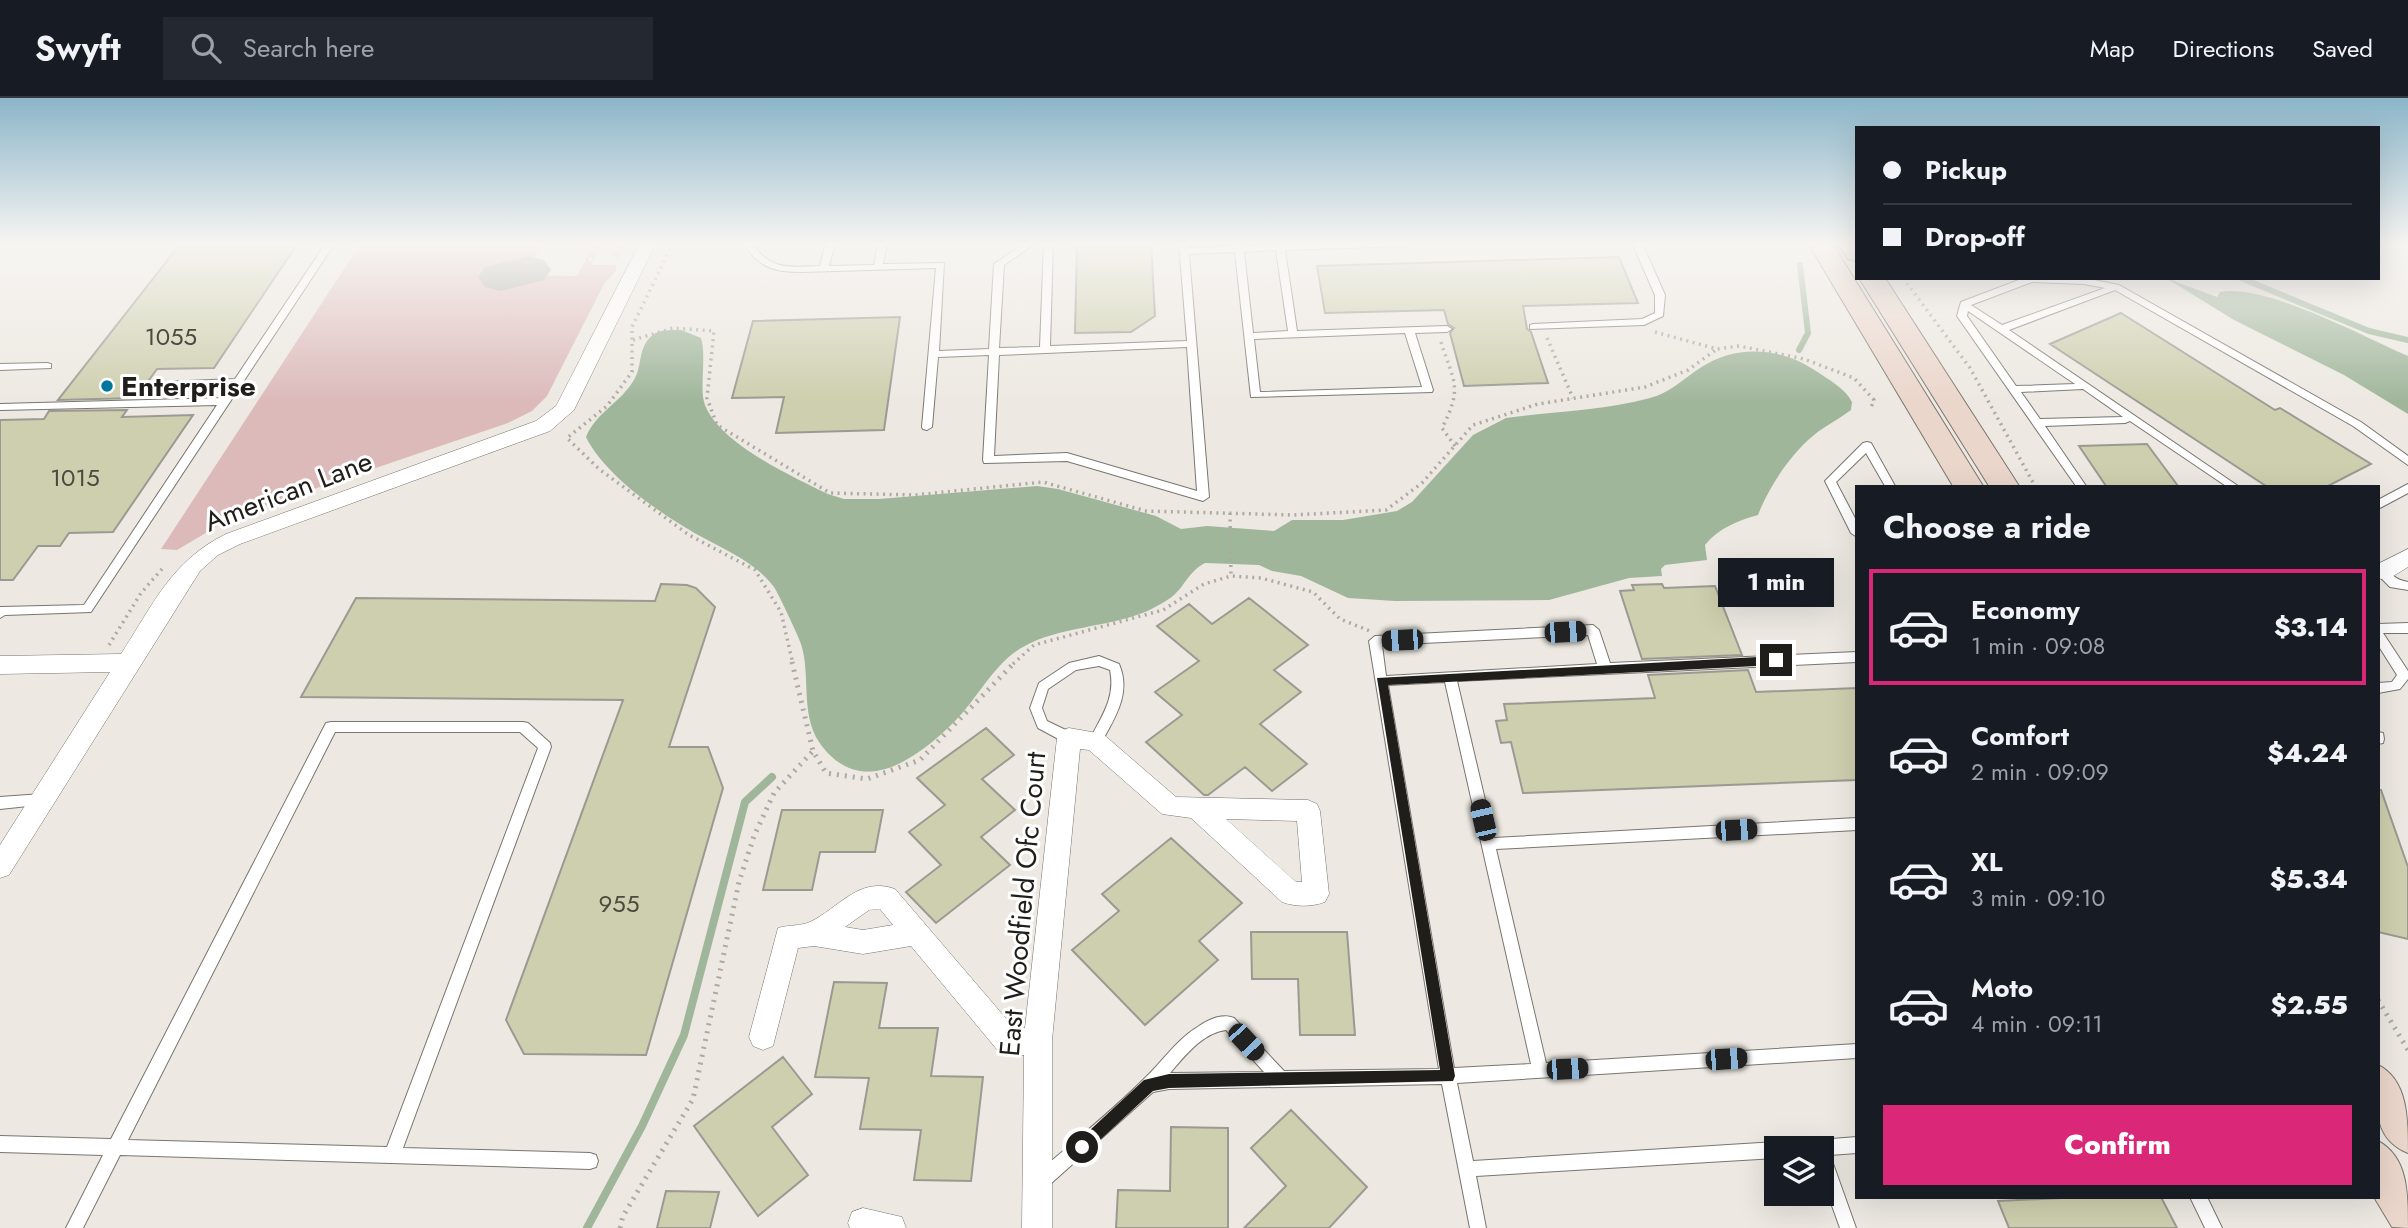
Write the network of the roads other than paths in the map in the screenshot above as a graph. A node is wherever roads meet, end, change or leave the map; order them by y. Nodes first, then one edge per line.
1 (295, 296) edge
2 (621, 296) edge
3 (939, 296) edge
4 (997, 296) edge
5 (1047, 296) edge
6 (1188, 296) edge
7 (1244, 296) edge
8 (1287, 296) edge
9 (1660, 296) edge
10 (1852, 296) edge
11 (1883, 296) edge
12 (1986, 296) edge
13 (2093, 296) edge
14 (2131, 296) edge
15 (1964, 304) junction
16 (1537, 327) road end
17 (1447, 329) dead end
18 (1409, 330) junction
19 (2002, 330) junction
20 (1293, 334) junction
21 (1248, 336) junction
22 (1192, 344) junction
23 (1045, 350) junction
24 (993, 351) junction
25 (934, 354) junction
26 (47, 366) dead end
27 (0, 367) edge
28 (238, 382) junction
29 (164, 385) dead end
30 (2079, 387) dead end
31 (2013, 389) junction
32 (225, 401) junction
33 (0, 407) edge
34 (2125, 420) dead end
35 (2037, 423) junction
36 (927, 427) dead end
37 (2408, 461) edge
38 (1889, 485) edge
39 (1967, 485) edge
40 (2003, 485) edge
41 (2080, 485) edge
42 (2232, 485) edge
43 (2408, 488) edge
44 (2380, 504) edge
45 (1855, 529) edge
46 (2408, 557) edge
47 (2380, 570) edge
48 (2408, 586) edge
49 (0, 614) edge
50 (2408, 628) edge
51 (2380, 629) edge
52 (2380, 638) edge
53 (1855, 657) edge
54 (127, 663) junction
55 (0, 665) edge
56 (1605, 667) junction
57 (1450, 677) junction
58 (1381, 681) junction
59 (2380, 688) edge
60 (1082, 739) junction
61 (42, 800) junction
62 (0, 803) edge
63 (1197, 808) junction
64 (1855, 824) edge
65 (1488, 844) junction
66 (0, 867) edge
67 (917, 933) junction
68 (814, 934) junction
69 (763, 1037) dead end
70 (1038, 1040) junction
71 (1855, 1051) edge
72 (1540, 1071) junction
73 (1448, 1076) junction
74 (1281, 1079) junction
75 (1149, 1085) junction
76 (2380, 1088) edge
77 (2408, 1132) edge
78 (0, 1144) edge
79 (1855, 1145) edge
80 (1834, 1147) edge
81 (118, 1148) junction
82 (1764, 1151) edge
83 (393, 1155) junction
84 (590, 1161) dead end
85 (2380, 1166) edge
86 (1466, 1169) junction
87 (1038, 1185) junction
88 (1834, 1189) edge
89 (2199, 1199) edge
90 (2408, 1211) edge
91 (75, 1228) edge
92 (1037, 1228) edge
93 (1478, 1228) edge
94 (1848, 1228) edge
95 (2214, 1228) edge

1 - 28 lane
2 - 54 street, American Lane
3 - 25 lane
4 - 24 lane
5 - 23 lane
6 - 22 lane
7 - 21 lane
8 - 20 lane
9 - 16 lane
10 - 39 street
11 - 40 street
12 - 15 lane
13 - 19 lane
14 - 37 lane
15 - 19 lane
15 - 31 lane
17 - 18 lane
18 - 20 lane
18 - 21 lane
19 - 42 lane
20 - 21 lane
22 - 23 lane
22 - 24 lane
23 - 24 lane
24 - 25 lane
25 - 36 lane
26 - 27 lane
28 - 29 lane
28 - 32 lane
30 - 31 lane
31 - 35 lane
32 - 33 lane
32 - 49 lane
34 - 35 lane
35 - 41 lane
38 - 45 lane
43 - 44 lane
46 - 47 street
47 - 48 lane
50 - 51 lane
52 - 59 lane
53 - 56 lane
54 - 55 street
54 - 61 street, American Lane
56 - 57 lane
56 - 58 lane
57 - 58 lane
57 - 65 lane
58 - 73 lane
60 - 60 lane
60 - 63 street
60 - 70 street, East Woodfield Ofc Court
61 - 62 lane
61 - 66 street, American Lane
63 - 63 street
64 - 65 lane
65 - 72 lane
67 - 68 street
67 - 68 street
67 - 70 street
68 - 69 street
70 - 87 street, East Woodfield Ofc Court
71 - 72 lane
72 - 73 lane
73 - 74 lane
73 - 86 lane
74 - 75 lane
74 - 75 lane
75 - 87 lane
76 - 77 street
78 - 81 lane
79 - 80 lane
81 - 83 lane
81 - 83 lane
81 - 91 lane
82 - 86 lane
83 - 84 lane
85 - 90 street
86 - 93 lane
87 - 92 street, East Woodfield Ofc Court
88 - 94 lane
89 - 95 lane

